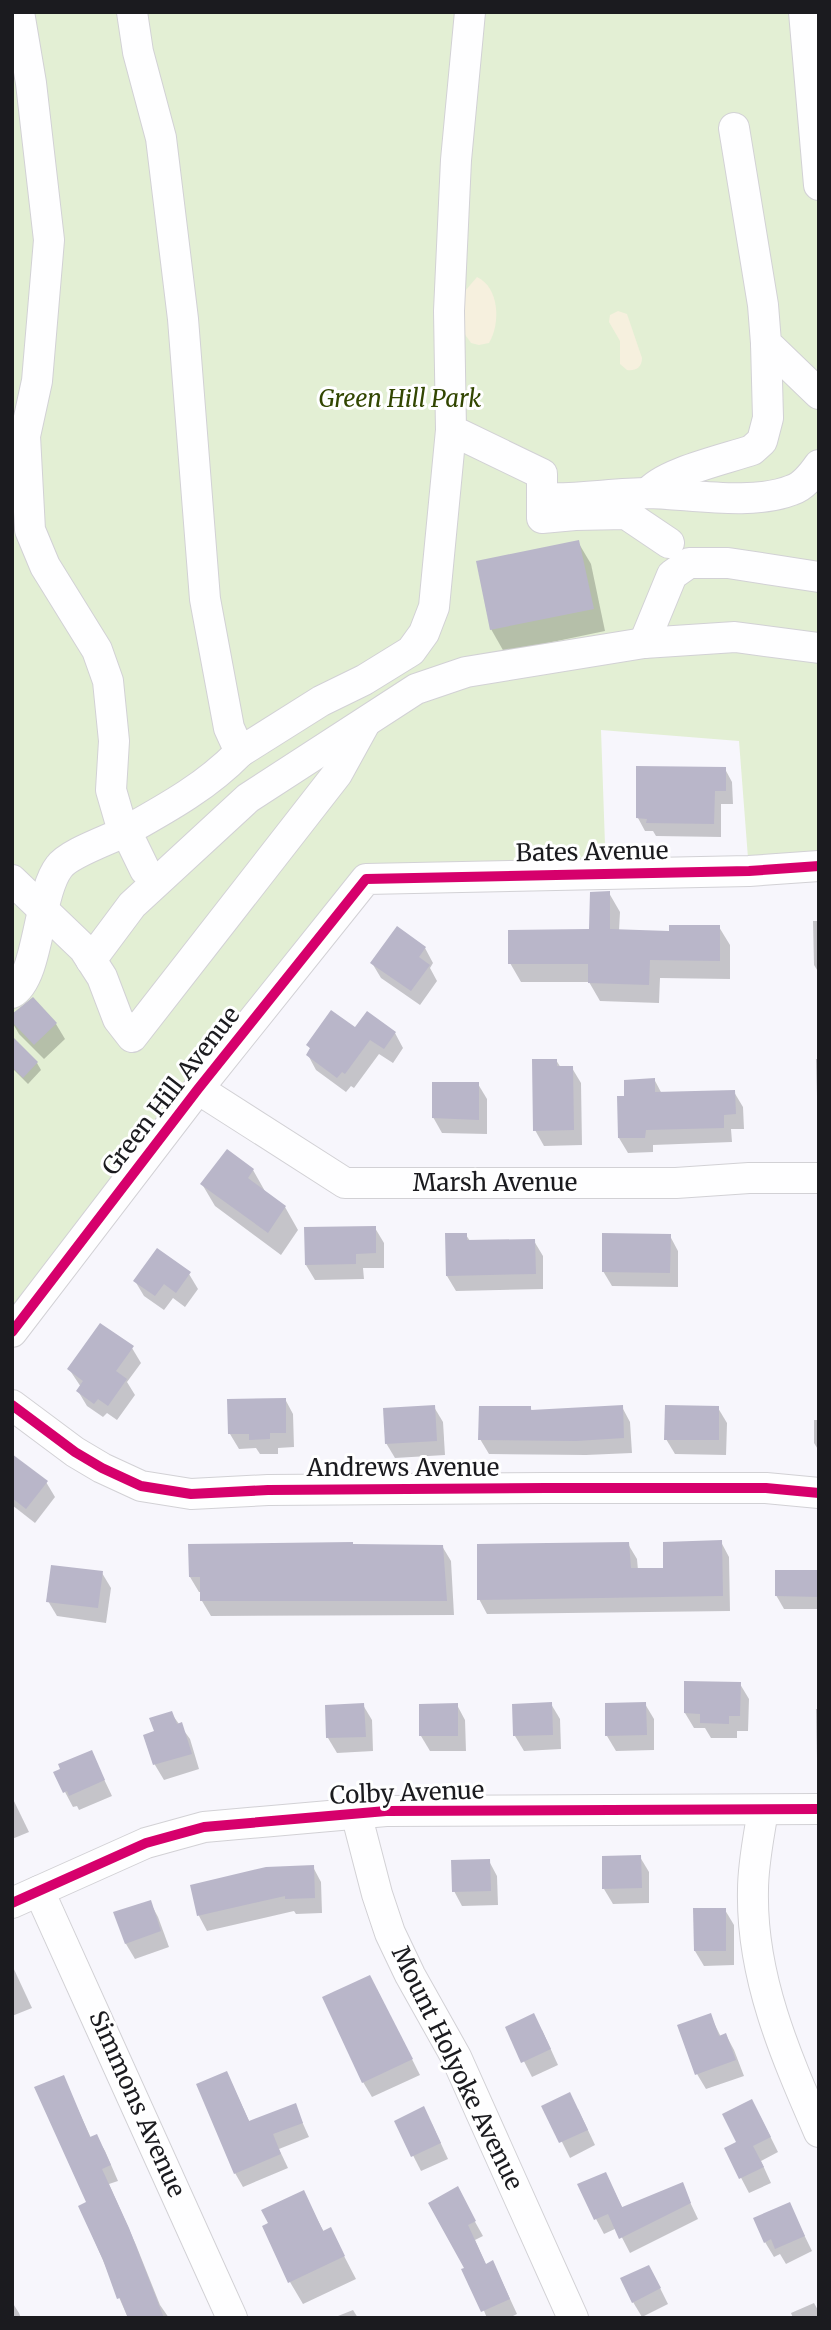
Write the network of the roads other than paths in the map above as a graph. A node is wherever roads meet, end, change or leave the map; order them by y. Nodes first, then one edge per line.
1 (19, 12) edge
2 (132, 12) edge
3 (470, 12) edge
4 (804, 12) edge
5 (734, 128) dead end
6 (819, 185) edge
7 (766, 343) junction
8 (819, 394) edge
9 (452, 430) junction
10 (819, 465) edge
11 (648, 494) junction
12 (542, 498) junction
13 (670, 543) dead end
14 (819, 577) edge
15 (643, 643) junction
16 (819, 648) edge
17 (366, 721) junction
18 (240, 752) junction
19 (126, 831) junction
20 (819, 866) edge
21 (145, 870) dead end
22 (366, 878) joint
23 (12, 880) edge
24 (44, 908) junction
25 (92, 960) junction
26 (12, 993) edge
27 (198, 1089) junction
28 (819, 1178) edge
29 (12, 1332) edge
30 (12, 1405) edge
31 (819, 1493) edge
32 (819, 1809) edge
33 (763, 1810) junction
34 (356, 1813) junction
35 (39, 1891) junction
36 (12, 1903) edge
37 (819, 2132) edge
38 (232, 2318) edge
39 (573, 2318) edge

1 - 19 street
2 - 18 street
3 - 9 street
4 - 6 street
5 - 7 street
7 - 8 street
7 - 11 street
9 - 12 street
9 - 18 street
10 - 11 street
11 - 12 street
12 - 13 street
14 - 15 street
15 - 16 street
15 - 17 street
17 - 25 street
17 - 25 street
18 - 19 street
19 - 21 street
19 - 24 street
20 - 22 street, Bates Avenue
22 - 27 street, Green Hill Avenue
23 - 24 street
24 - 25 street
24 - 26 street
27 - 28 street, Marsh Avenue
27 - 29 street, Green Hill Avenue
30 - 31 street, Andrews Avenue
32 - 33 street, Colby Avenue
33 - 34 street, Colby Avenue
33 - 37 street
34 - 35 street, Colby Avenue
34 - 39 street, Mount Holyoke Avenue
35 - 36 street, Colby Avenue
35 - 38 street, Simmons Avenue

